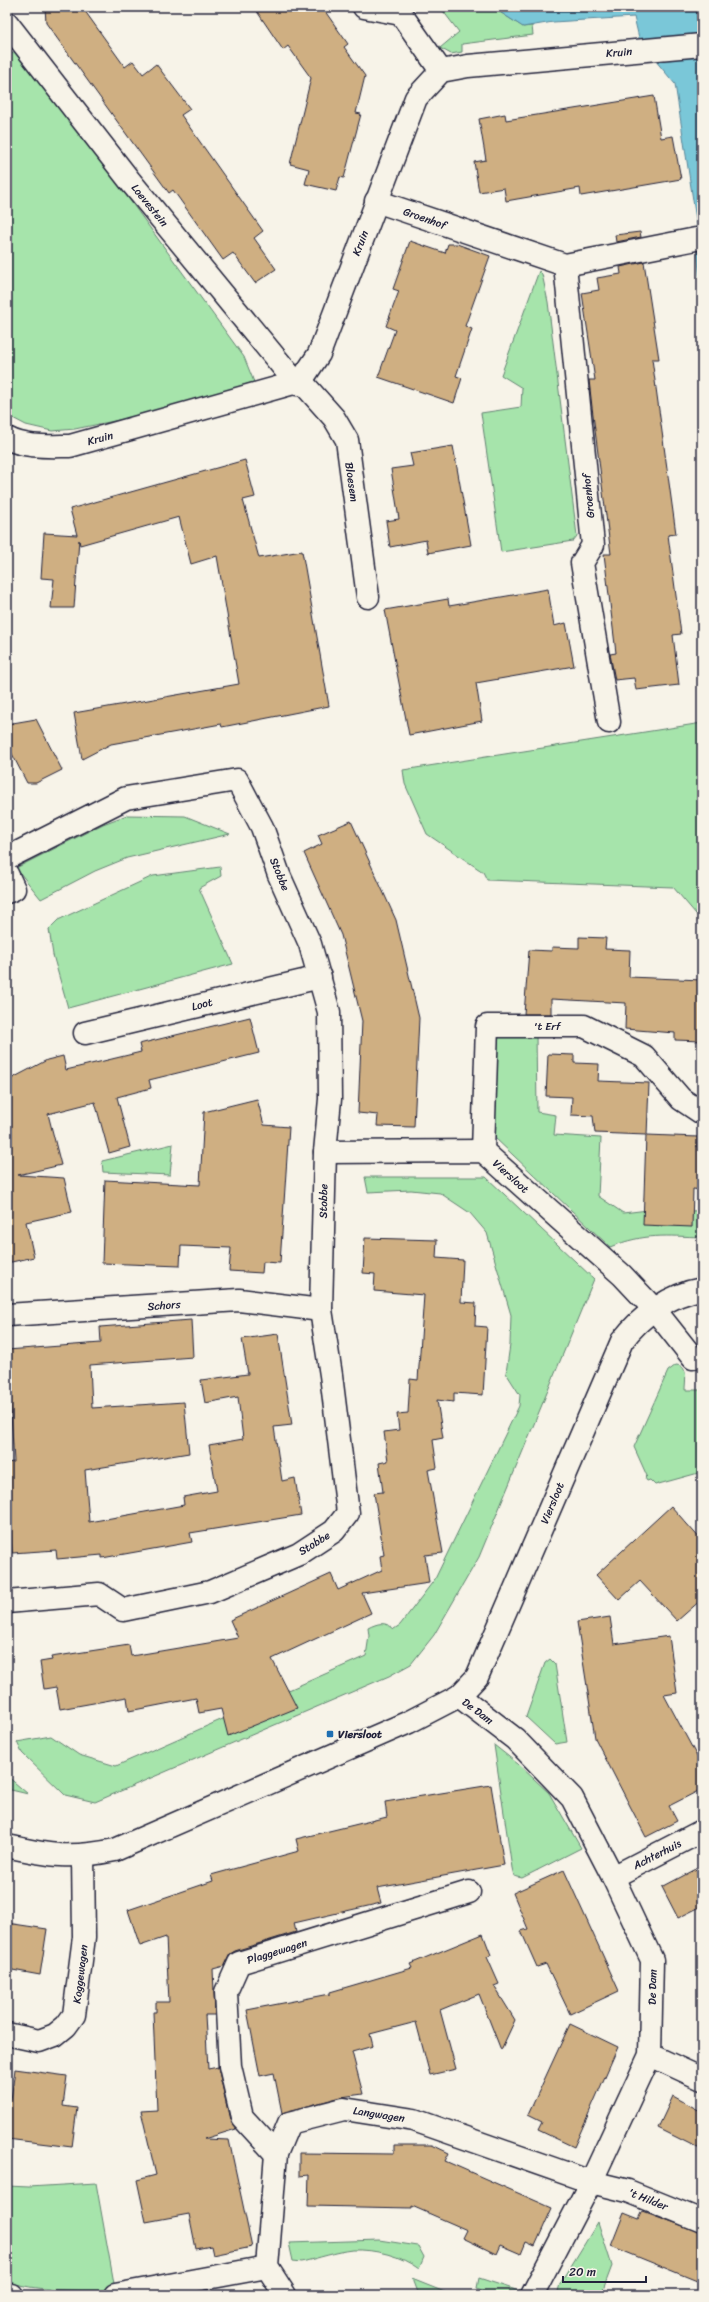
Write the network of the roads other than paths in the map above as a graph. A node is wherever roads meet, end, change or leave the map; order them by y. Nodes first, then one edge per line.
1 (364, 7) edge
2 (7, 23) edge
3 (702, 45) edge
4 (441, 71) junction
5 (376, 202) junction
6 (696, 239) dead end
7 (565, 265) junction
8 (299, 383) junction
9 (7, 438) edge
10 (368, 597) dead end
11 (609, 722) dead end
12 (7, 858) edge
13 (7, 874) edge
14 (7, 892) edge
15 (320, 977) junction
16 (85, 1033) dead end
17 (702, 1113) edge
18 (483, 1151) junction
19 (325, 1152) junction
20 (702, 1289) edge
21 (321, 1310) junction
22 (655, 1310) junction
23 (7, 1316) edge
24 (694, 1358) dead end
25 (7, 1602) edge
26 (459, 1696) junction
27 (702, 1831) edge
28 (7, 1846) edge
29 (83, 1856) junction
30 (613, 1877) junction
31 (469, 1892) dead end
32 (7, 2034) edge
33 (650, 2055) junction
34 (702, 2078) edge
35 (276, 2154) junction
36 (591, 2182) junction
37 (702, 2222) edge
38 (267, 2267) junction
39 (115, 2295) edge
40 (285, 2295) edge
41 (532, 2295) edge

1 - 4 street
2 - 8 street, Loevestein
3 - 4 street, Kruin
4 - 5 street, Kruin
5 - 7 street, Groenhof
5 - 8 street, Kruin
6 - 7 street, Groenhof
7 - 11 street, Groenhof
8 - 9 street, Kruin
8 - 10 street, Bloesem
12 - 15 street, Stobbe
13 - 14 street
15 - 16 street, Loot
15 - 19 street, Stobbe
17 - 18 street, 't Erf
18 - 19 street, Viersloot
18 - 22 street, Viersloot
19 - 21 street, Stobbe
20 - 22 street, Viersloot
21 - 23 street, Schors
21 - 25 street, Stobbe
22 - 24 street, Viersloot
22 - 26 street, Viersloot
26 - 29 street, Viersloot
26 - 30 street, De Dam
27 - 30 street, Achterhuis
28 - 29 street, Viersloot
29 - 32 street, Koggewagen
30 - 33 street, De Dam
31 - 35 street, Plaggewagen
33 - 34 street
33 - 36 street, De Dam
35 - 36 street, Langwagen
35 - 38 street, Langwagen
36 - 37 street, 't Hilder
36 - 41 street, De Dam
38 - 39 street
38 - 40 street

